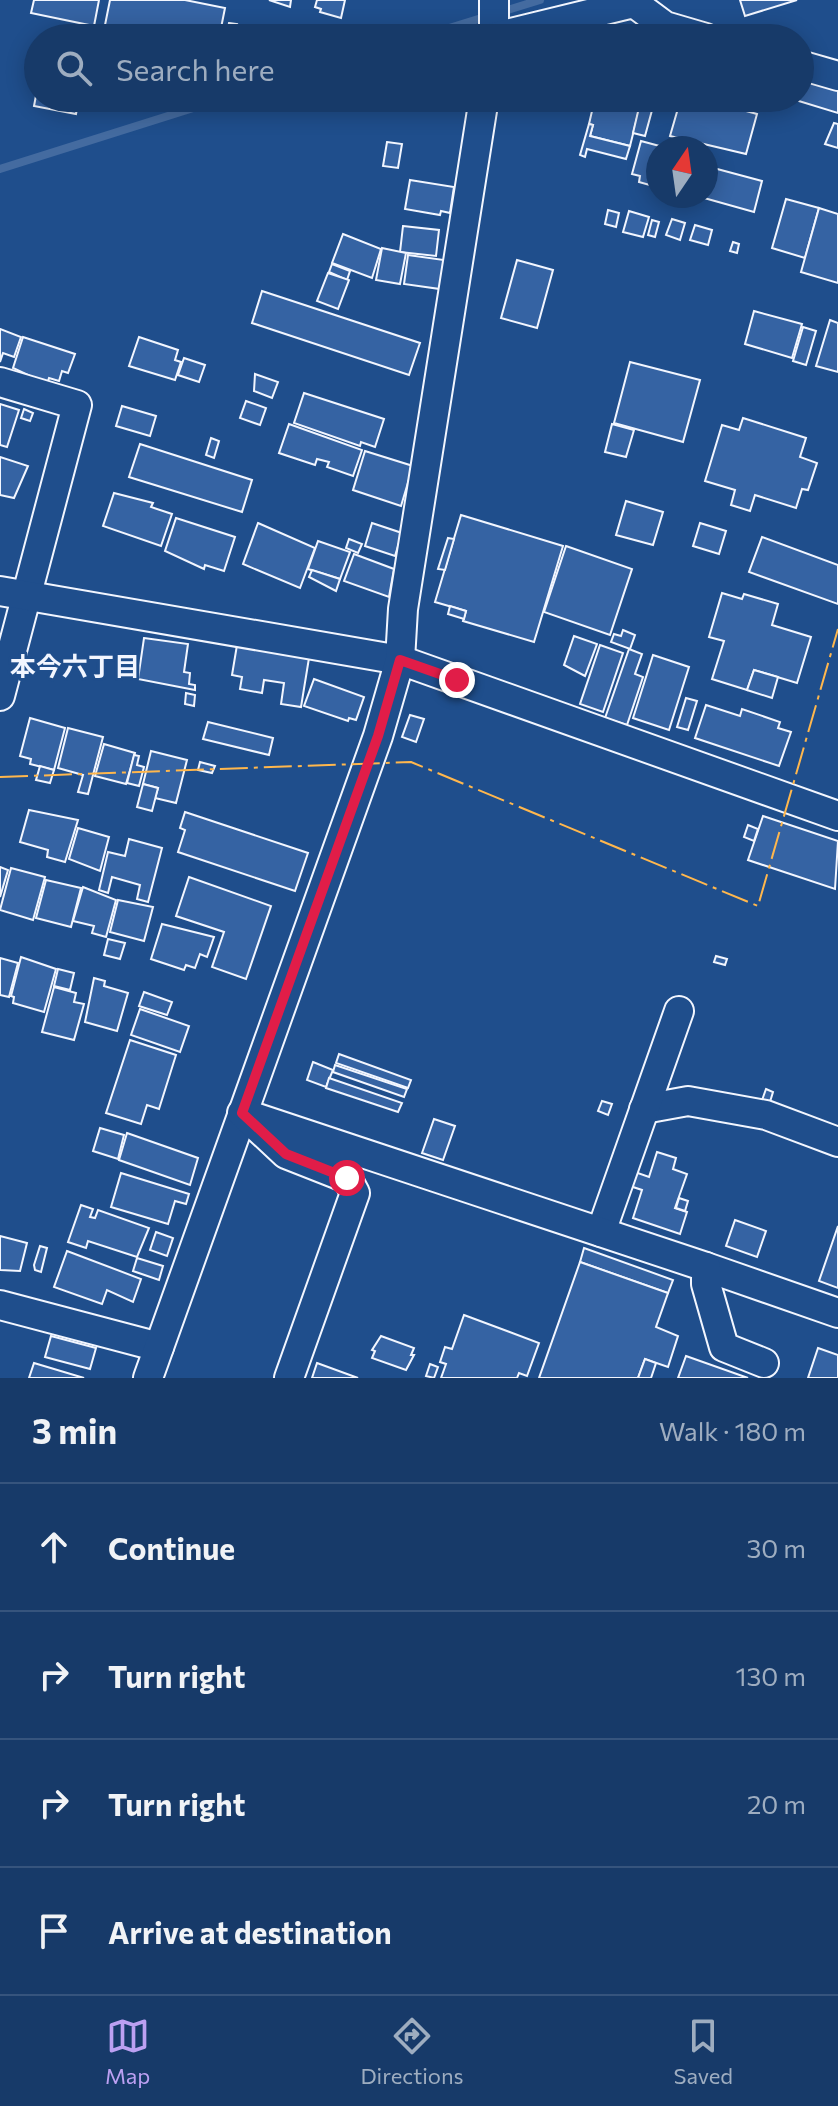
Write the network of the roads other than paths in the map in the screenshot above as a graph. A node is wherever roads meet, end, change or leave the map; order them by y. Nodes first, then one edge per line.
1 (494, 0) edge
2 (494, 24) edge
3 (550, 24) edge
4 (662, 24) edge
5 (814, 69) edge
6 (838, 76) edge
7 (482, 112) edge
8 (0, 382) edge
9 (14, 593) edge
10 (400, 660) junction
11 (0, 696) edge
12 (838, 816) edge
13 (679, 1011) dead end
14 (644, 1109) junction
15 (242, 1113) junction
16 (838, 1142) edge
17 (601, 1232) junction
18 (706, 1267) junction
19 (0, 1305) edge
20 (838, 1313) edge
21 (159, 1347) junction
22 (764, 1363) dead end
23 (148, 1378) edge
24 (289, 1378) edge

1 - 2 street
3 - 4 street
5 - 6 street
7 - 10 street
8 - 9 street
9 - 10 street
9 - 11 street
10 - 12 street
10 - 15 street
13 - 14 street
14 - 16 street
14 - 17 street
15 - 17 street
15 - 21 street
15 - 24 street
17 - 18 street
18 - 20 street
18 - 22 street
19 - 21 street
21 - 23 street

